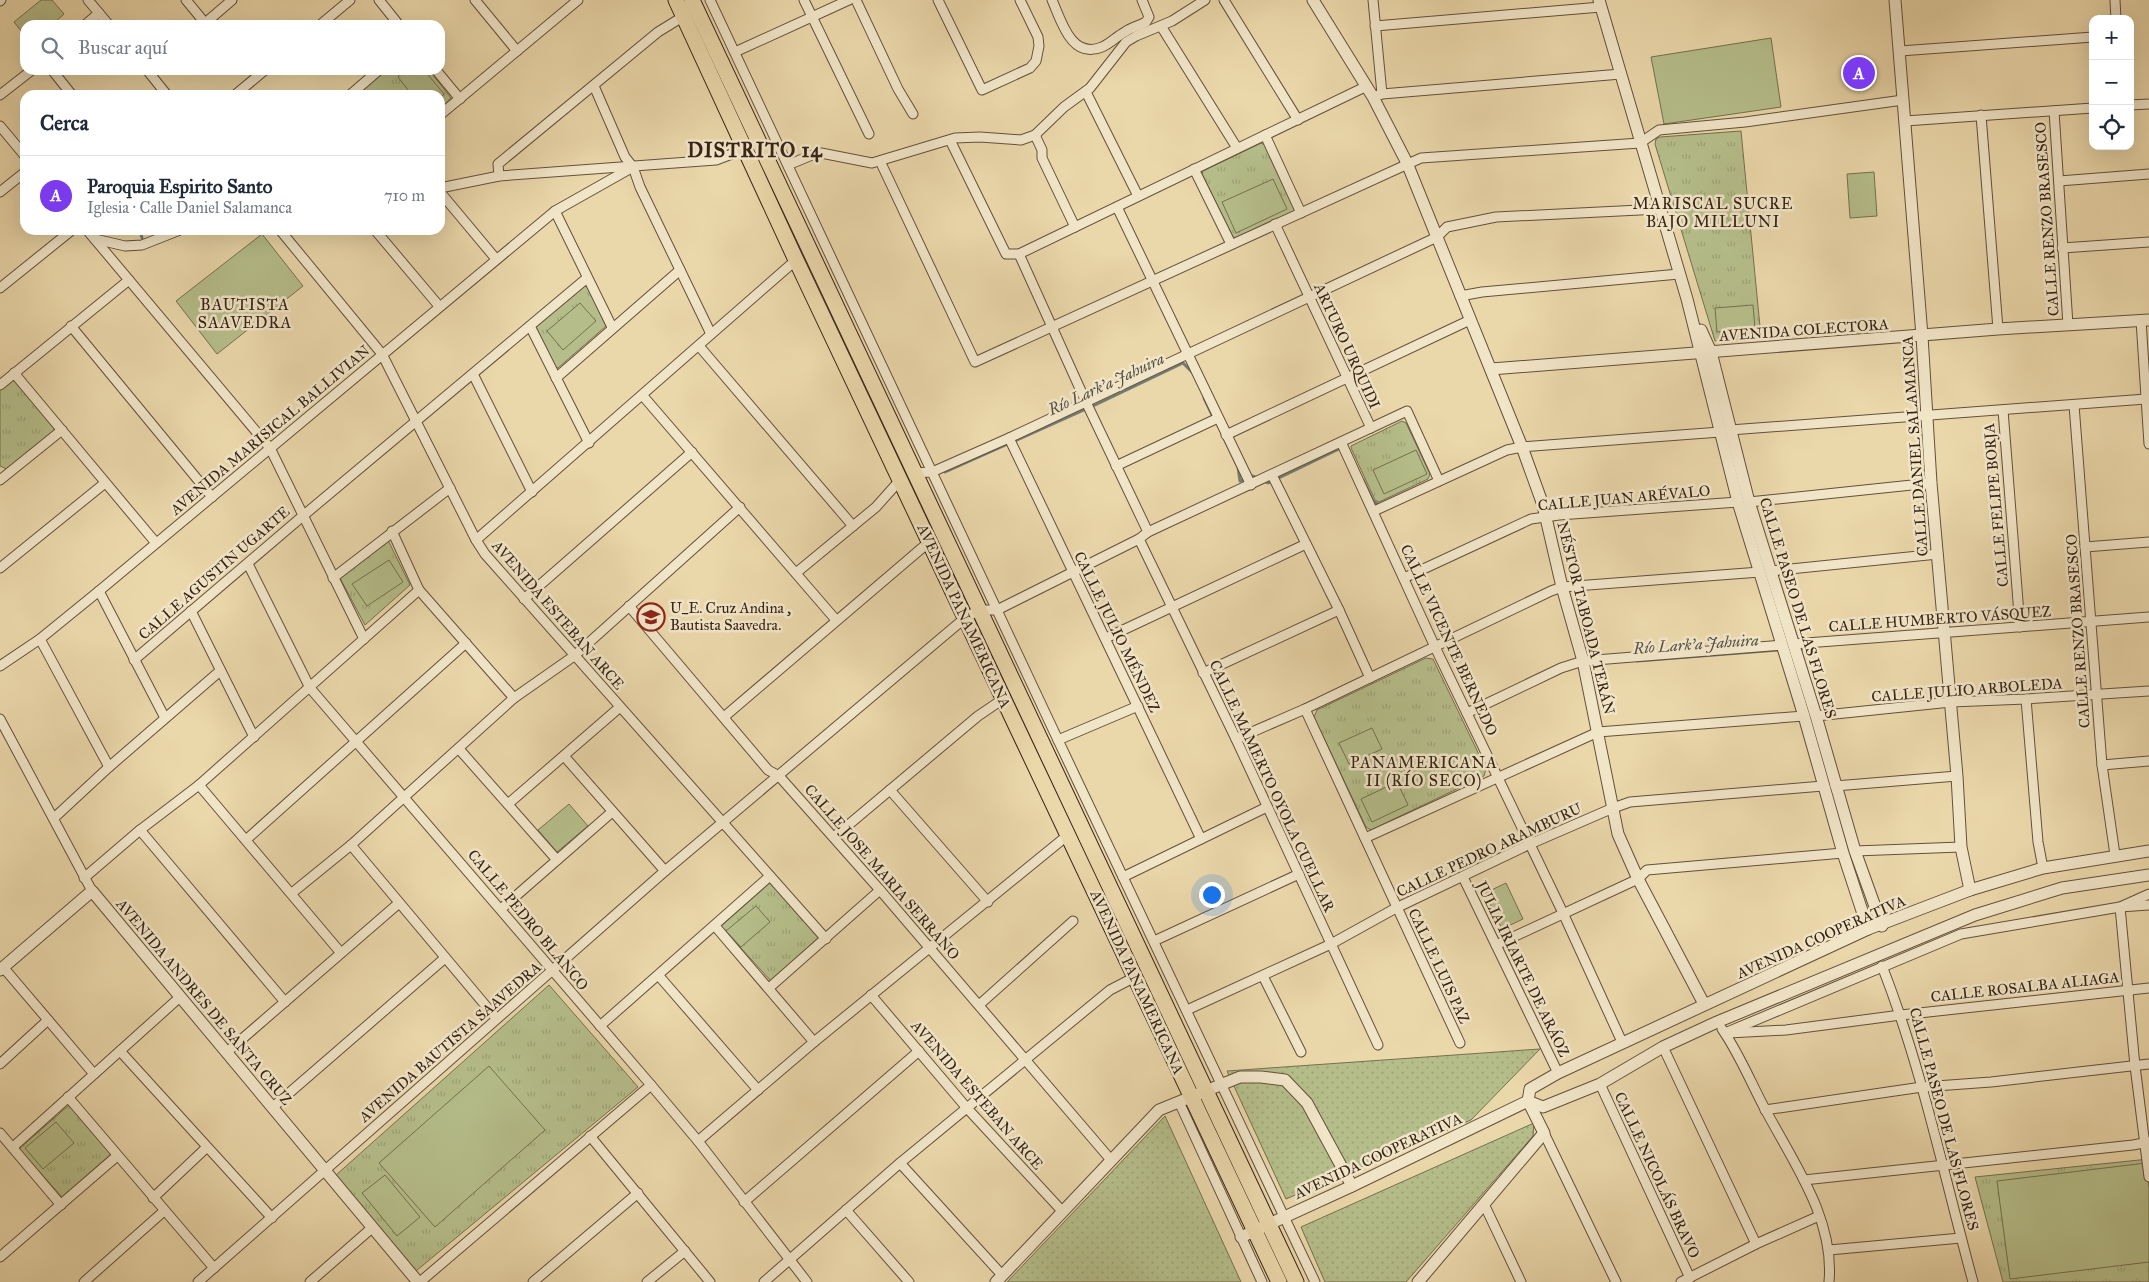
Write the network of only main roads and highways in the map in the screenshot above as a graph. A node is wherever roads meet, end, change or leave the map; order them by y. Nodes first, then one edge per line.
1 (676, 0) edge
2 (692, 0) edge
3 (1254, 1231) junction
4 (1279, 1282) edge
5 (1296, 1282) edge

1 - 3 highway, AVENIDA PANAMERICANA
2 - 3 highway, AVENIDA PANAMERICANA
3 - 4 highway
3 - 5 highway

